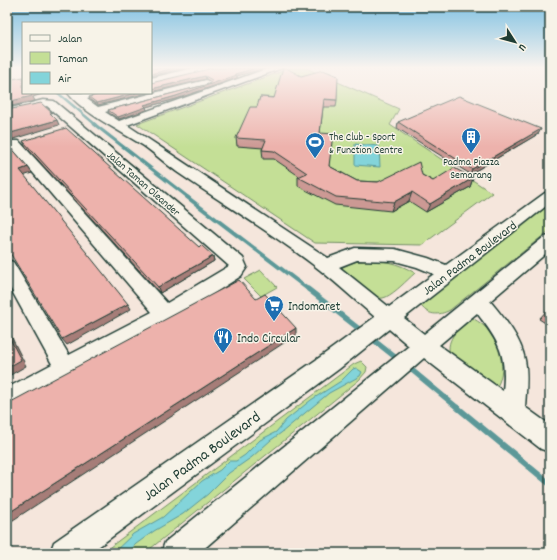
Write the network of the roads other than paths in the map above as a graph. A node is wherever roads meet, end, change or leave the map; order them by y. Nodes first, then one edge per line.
1 (85, 94) edge
2 (162, 94) edge
3 (206, 94) edge
4 (75, 95) edge
5 (96, 111) junction
6 (7, 112) edge
7 (77, 125) junction
8 (117, 125) junction
9 (63, 129) edge
10 (17, 144) edge
11 (550, 196) edge
12 (550, 242) edge
13 (7, 266) edge
14 (326, 266) junction
15 (448, 273) junction
16 (479, 301) junction
17 (165, 314) junction
18 (388, 318) junction
19 (424, 347) junction
20 (65, 368) junction
21 (7, 400) edge
22 (514, 412) junction
23 (550, 440) edge
24 (65, 553) edge
25 (176, 553) edge

1 - 4 street
2 - 5 street
3 - 8 street
4 - 5 street
5 - 8 street
6 - 7 street, Jalan Taman Oleander
7 - 9 street
7 - 17 street, Jalan Taman Oleander
8 - 14 street
10 - 17 street
11 - 15 street, Jalan Padma Boulevard
12 - 16 street
13 - 20 street
14 - 15 street
14 - 18 street
15 - 18 street, Jalan Padma Boulevard
16 - 19 street
16 - 22 street
17 - 20 street
18 - 19 street
18 - 24 street, Jalan Padma Boulevard
19 - 22 street
19 - 25 street
20 - 21 street
22 - 23 street

